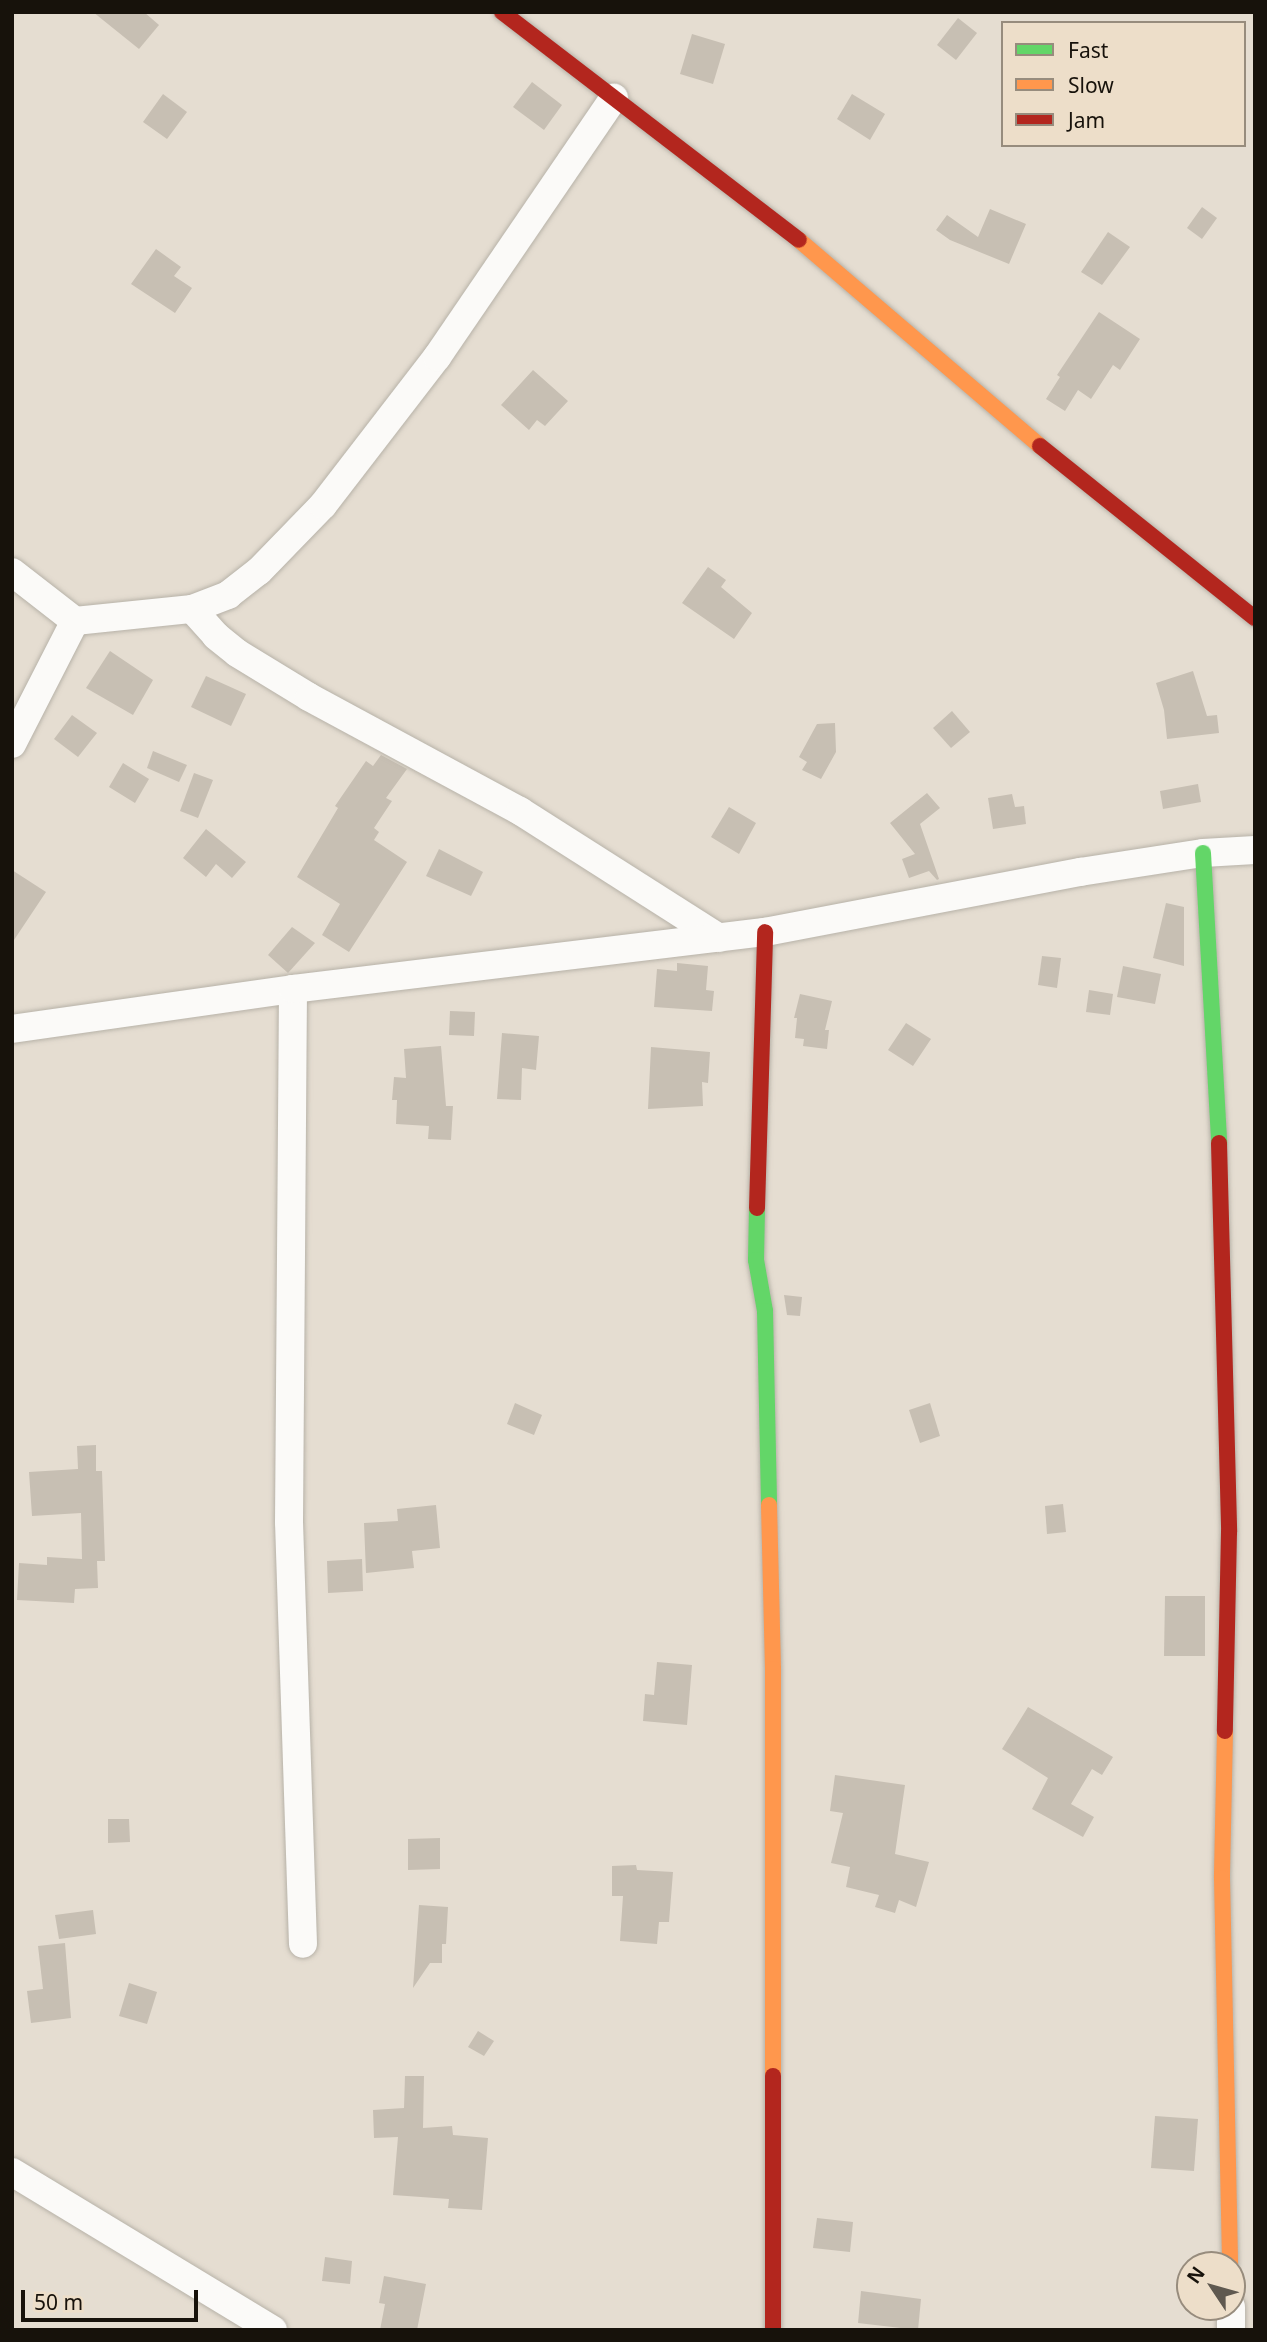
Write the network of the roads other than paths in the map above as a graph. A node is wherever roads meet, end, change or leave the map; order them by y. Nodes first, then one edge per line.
1 (502, 12) edge
2 (614, 97) junction
3 (12, 572) edge
4 (192, 609) junction
5 (1255, 618) edge
6 (75, 621) junction
7 (12, 744) edge
8 (1255, 850) edge
9 (1203, 853) junction
10 (765, 932) junction
11 (719, 938) junction
12 (293, 989) junction
13 (12, 1029) edge
14 (303, 1944) dead end
15 (12, 2172) edge
16 (1230, 2251) edge
17 (273, 2330) edge
18 (773, 2330) edge

1 - 2 street
2 - 4 street
2 - 5 street
3 - 6 street
4 - 6 street
4 - 11 street
6 - 7 street
8 - 9 street
9 - 10 street
9 - 16 street
10 - 11 street
10 - 18 street
11 - 12 street
12 - 13 street
12 - 14 street
15 - 17 street

